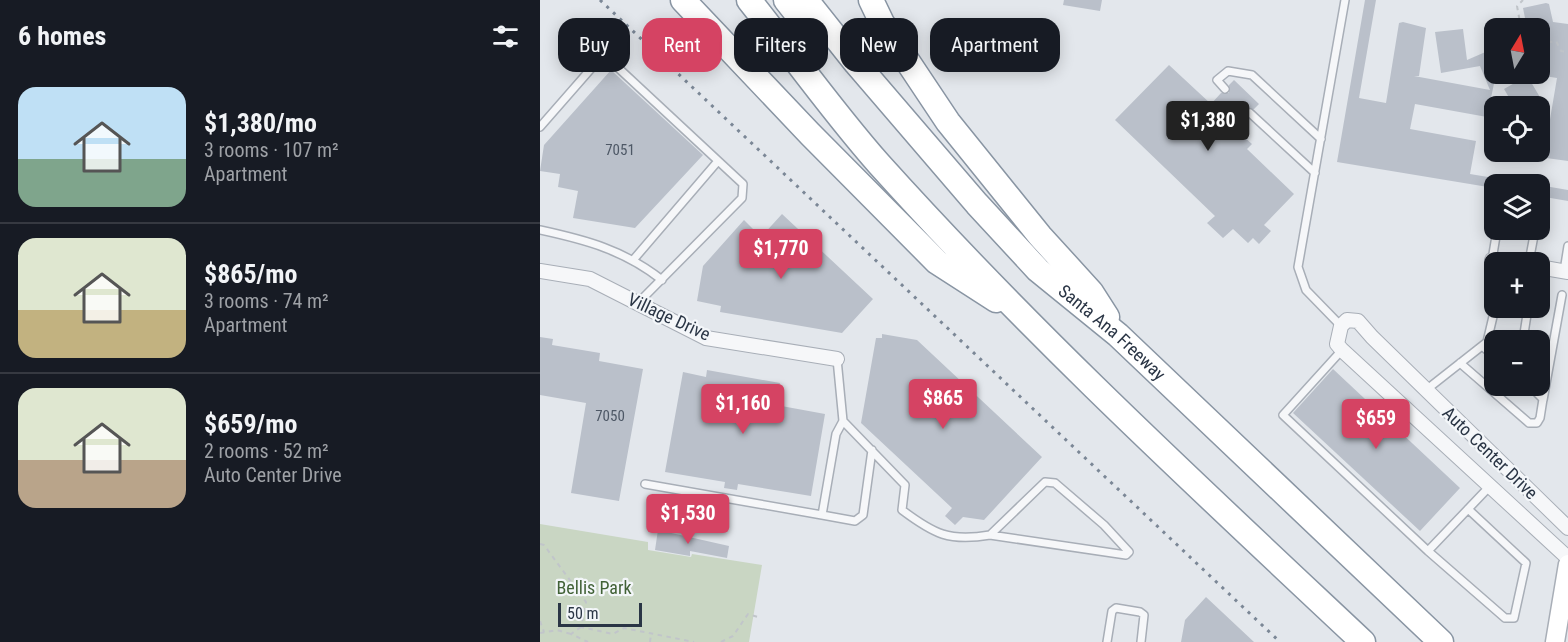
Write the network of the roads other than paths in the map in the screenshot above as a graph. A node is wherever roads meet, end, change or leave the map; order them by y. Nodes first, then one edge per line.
1 (683, 0) edge
2 (749, 0) edge
3 (786, 0) edge
4 (806, 0) edge
5 (871, 0) edge
6 (1345, 0) edge
7 (840, 43) edge
8 (840, 59) edge
9 (864, 72) edge
10 (1226, 89) dead end
11 (1250, 113) dead end
12 (540, 127) edge
13 (1320, 139) junction
14 (718, 161) junction
15 (1315, 173) junction
16 (540, 230) edge
17 (1568, 246) edge
18 (634, 259) junction
19 (1550, 269) edge
20 (540, 271) edge
21 (1566, 271) edge
22 (662, 280) junction
23 (1562, 295) dead end
24 (638, 303) junction
25 (1494, 318) edge
26 (1030, 323) junction
27 (1341, 326) junction
28 (1118, 335) junction
29 (1482, 346) joint
30 (1342, 350) junction
31 (837, 359) joint
32 (1460, 363) junction
33 (1426, 390) junction
34 (1539, 396) edge
35 (1543, 400) junction
36 (843, 421) junction
37 (872, 450) junction
38 (645, 484) dead end
39 (1490, 486) junction
40 (1468, 509) junction
41 (822, 515) junction
42 (1568, 528) edge
43 (990, 536) junction
44 (1428, 551) junction
45 (1568, 558) edge
46 (1568, 564) edge
47 (1424, 626) junction
48 (1107, 642) edge
49 (1141, 642) edge
50 (1363, 642) edge
51 (1441, 642) edge
52 (1446, 642) edge
53 (1555, 642) edge

1 - 26 highway
2 - 26 highway
3 - 8 highway
4 - 7 highway, Santa Ana Freeway
5 - 28 highway
6 - 13 lane
9 - 28 highway, Santa Ana Freeway
10 - 13 lane
11 - 15 lane
12 - 14 lane
13 - 15 lane
14 - 18 lane
14 - 22 lane
15 - 27 lane
16 - 18 lane
17 - 21 lane
18 - 22 lane
19 - 21 street
20 - 24 street, Village Drive
22 - 24 lane
23 - 35 lane
24 - 31 street, Village Drive
25 - 29 lane
26 - 50 highway
27 - 30 street
27 - 33 street, Auto Center Drive
28 - 47 highway, Santa Ana Freeway
29 - 32 lane
30 - 39 street, Auto Center Drive
30 - 44 lane
31 - 36 lane
32 - 33 lane
32 - 35 lane
33 - 42 street, Auto Center Drive
34 - 35 lane
36 - 37 lane
36 - 41 lane
37 - 41 lane
37 - 43 lane
38 - 41 lane
39 - 40 lane
39 - 45 street, Auto Center Drive
40 - 44 lane
40 - 44 lane
43 - 43 lane
46 - 53 main road
47 - 51 highway, Santa Ana Freeway
47 - 52 highway
48 - 49 lane

